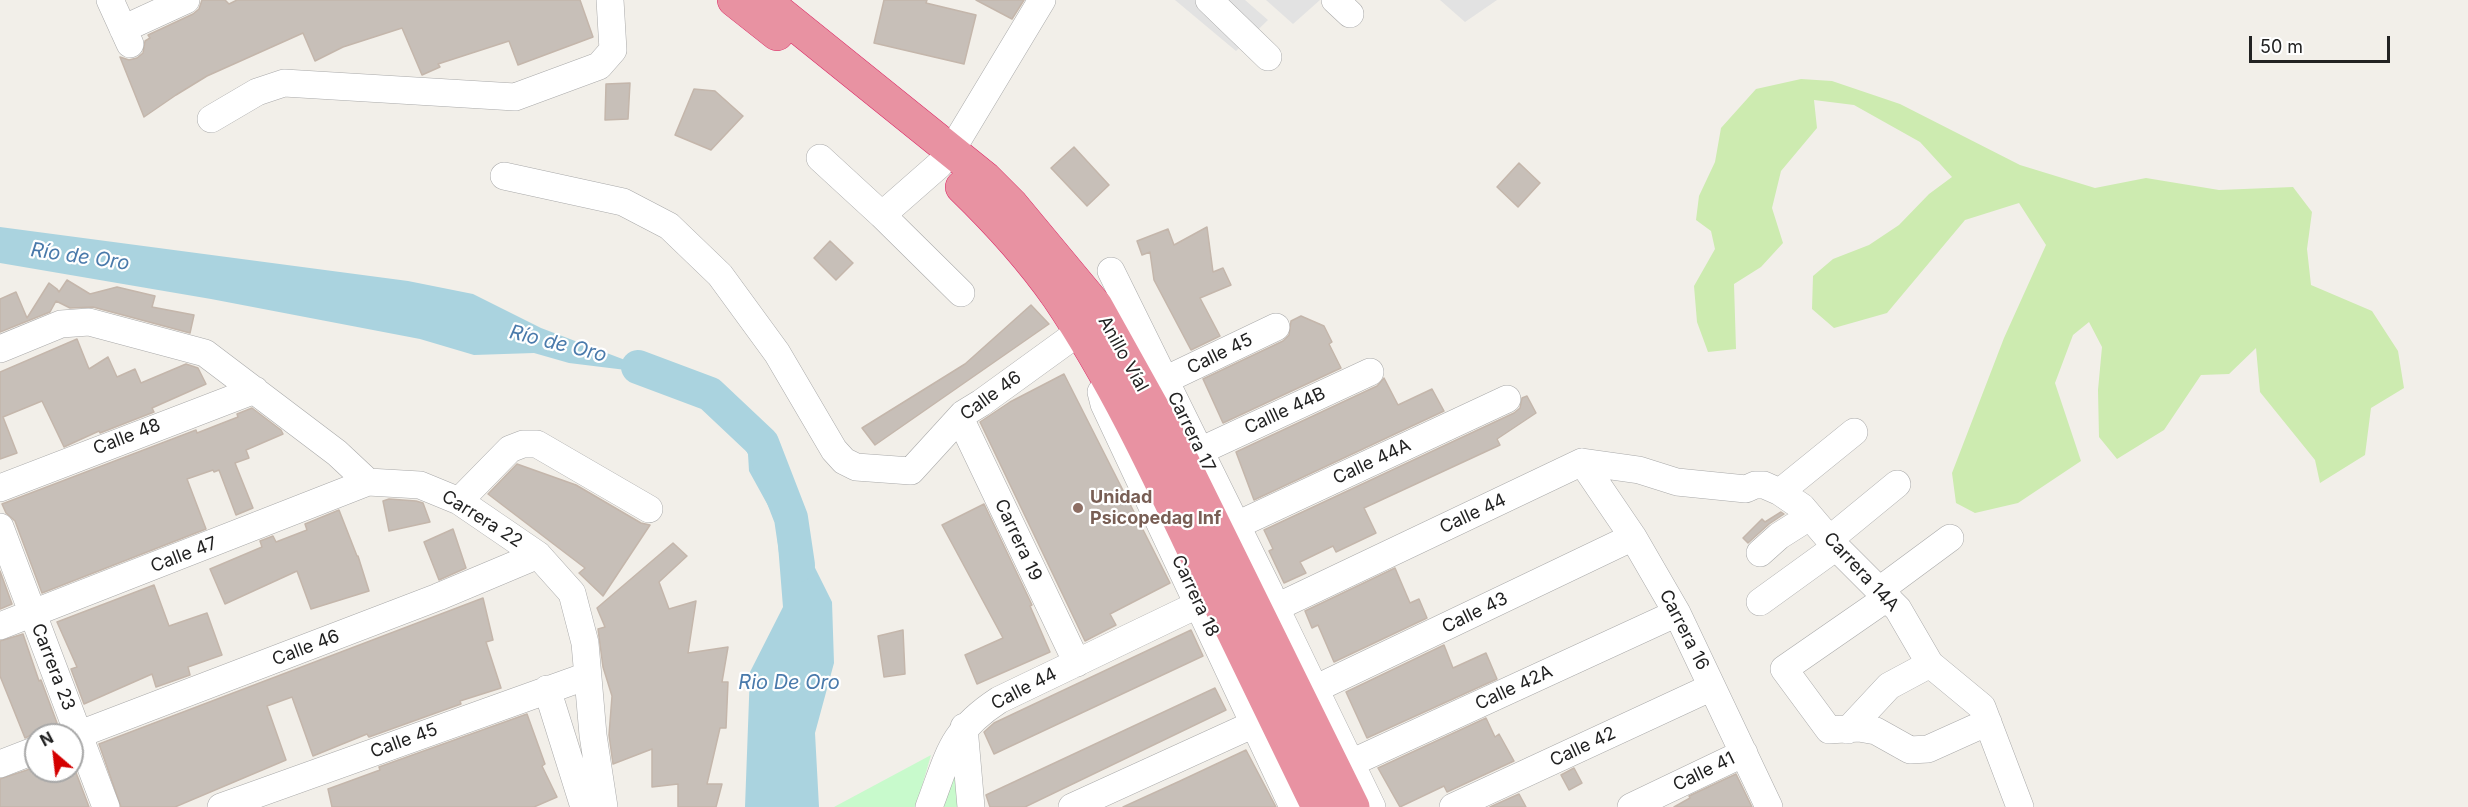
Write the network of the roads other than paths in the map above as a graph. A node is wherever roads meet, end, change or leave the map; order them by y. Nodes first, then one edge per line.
1 (110, 0) edge
2 (186, 0) edge
3 (610, 0) edge
4 (734, 0) edge
5 (1042, 0) edge
6 (1209, 0) edge
7 (772, 2) edge
8 (1268, 57) dead end
9 (211, 119) dead end
10 (820, 158) dead end
11 (945, 158) junction
12 (504, 176) dead end
13 (882, 215) junction
14 (1111, 271) dead end
15 (961, 293) dead end
16 (1276, 327) dead end
17 (1084, 341) junction
18 (0, 349) edge
19 (1370, 372) dead end
20 (1165, 380) junction
21 (255, 390) junction
22 (1507, 399) dead end
23 (960, 418) junction
24 (1854, 432) dead end
25 (1200, 451) junction
26 (1582, 462) junction
27 (368, 482) junction
28 (1897, 484) dead end
29 (0, 488) edge
30 (1780, 492) junction
31 (459, 501) junction
32 (649, 509) dead end
33 (1809, 517) junction
34 (0, 527) edge
35 (1232, 537) junction
36 (1633, 537) junction
37 (1950, 538) dead end
38 (1833, 543) junction
39 (1760, 553) dead end
40 (538, 555) junction
41 (1884, 593) junction
42 (1273, 600) junction
43 (1760, 602) dead end
44 (1199, 604) junction
45 (1677, 613) junction
46 (33, 614) junction
47 (0, 626) edge
48 (1077, 663) junction
49 (1930, 664) junction
50 (587, 676) junction
51 (1712, 687) junction
52 (1317, 688) junction
53 (547, 689) junction
54 (1988, 722) junction
55 (71, 723) edge
56 (1254, 723) junction
57 (964, 727) junction
58 (1848, 730) junction
59 (84, 733) edge
60 (1744, 753) junction
61 (24, 755) edge
62 (84, 757) edge
63 (1352, 763) junction
64 (0, 764) edge
65 (595, 806) edge
66 (106, 807) edge
67 (221, 807) edge
68 (929, 807) edge
69 (971, 807) edge
70 (1072, 807) edge
71 (1293, 807) edge
72 (1318, 807) edge
73 (1353, 807) edge
74 (1372, 807) edge
75 (1453, 807) edge
76 (1631, 807) edge
77 (1769, 807) edge
78 (2020, 807) edge

1 - 2 street
3 - 9 street
4 - 11 highway, Anillo Víal
5 - 11 street
6 - 8 street
7 - 11 highway, Anillo Víal
10 - 13 street
11 - 13 street
11 - 17 highway, Anillo Víal
11 - 35 highway, Anillo Víal
12 - 23 street, Calle 46
13 - 15 street
14 - 20 street, Carrera 17
16 - 20 street, Calle 45
17 - 23 street, Calle 46
17 - 44 street, Carrera 18
17 - 72 highway, Anillo Víal
18 - 21 street
19 - 25 street, Callle 44B
20 - 25 street, Carrera 17
21 - 27 street
21 - 29 street, Calle 48
22 - 35 street, Calle 44A
23 - 48 street, Carrera 19
24 - 30 street
25 - 35 street, Carrera 17
26 - 30 street, Carrera 14A
26 - 36 street, Carrera 16
26 - 42 street, Calle 44
27 - 31 street, Carrera 22
27 - 46 street, Calle 47
28 - 38 street
30 - 33 street, Carrera 14A
31 - 32 street
31 - 40 street, Carrera 22
33 - 38 street, Carrera 14A
33 - 39 street
34 - 46 street, Carrera 23
35 - 42 street, Carrera 17
35 - 73 highway, Anillo Víal
36 - 45 street, Carrera 16
36 - 52 street, Calle 43
37 - 41 street
38 - 41 street, Carrera 14A
38 - 43 street
40 - 50 street, Carrera 22
40 - 59 street, Calle 46
41 - 49 street, Carrera 14A
41 - 58 street
42 - 52 street, Carrera 17
44 - 48 street, Calle 44
44 - 56 street, Carrera 18
45 - 51 street, Carrera 16
45 - 63 street, Calle 42A
46 - 47 street, Calle 47
46 - 55 street, Carrera 23
48 - 57 street, Calle 44
49 - 54 street, Carrera 14A
49 - 58 street
50 - 53 street, Calle 45
50 - 65 street, Carrera 22
51 - 60 street, Carrera 16
51 - 75 street, Calle 42
52 - 63 street, Carrera 17
53 - 65 street
53 - 67 street, Calle 45
54 - 58 street
54 - 78 street, Carrera 14A
56 - 70 street
56 - 71 street, Carrera 18
57 - 68 street, Calle 44
57 - 69 street
60 - 76 street, Calle 41
60 - 77 street, Carrera 16
61 - 64 street
62 - 66 street, Carrera 23
63 - 74 street, Carrera 17

